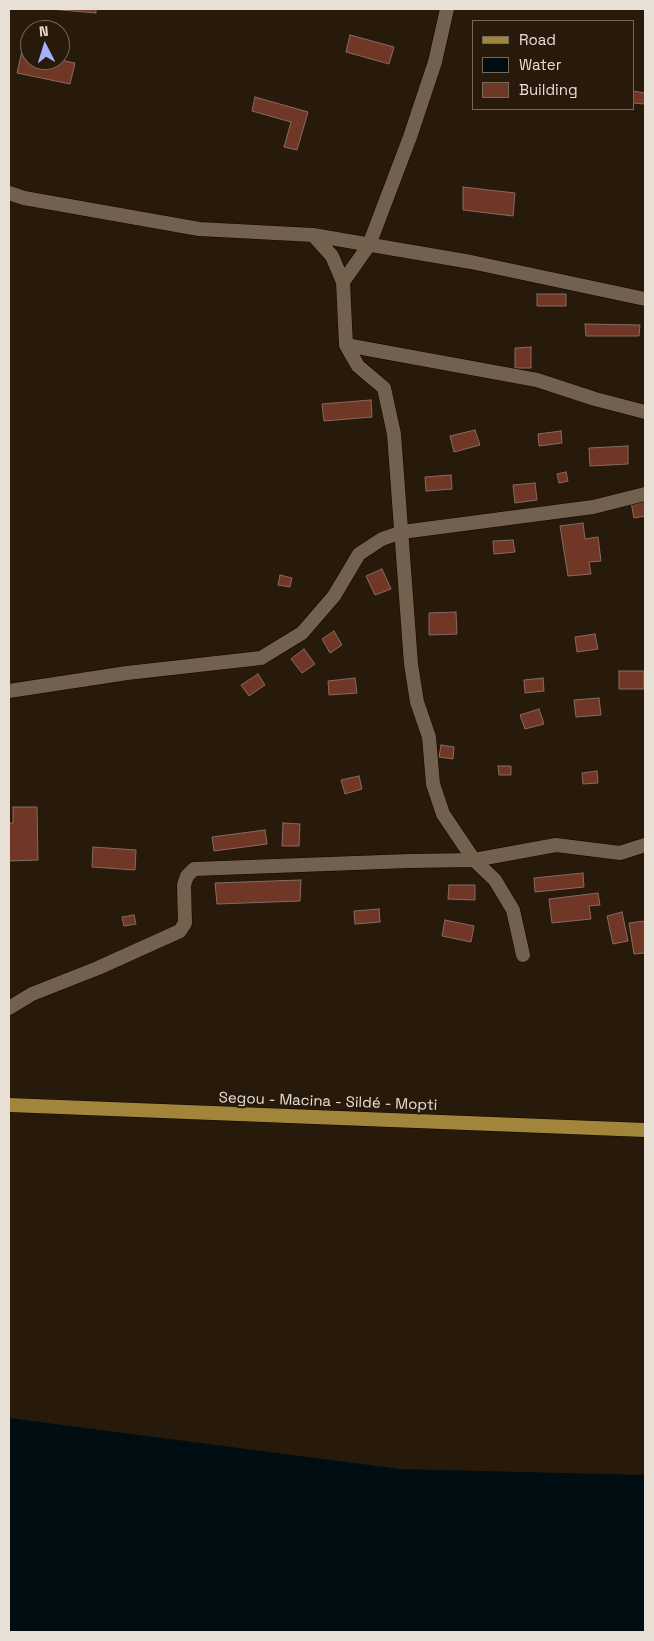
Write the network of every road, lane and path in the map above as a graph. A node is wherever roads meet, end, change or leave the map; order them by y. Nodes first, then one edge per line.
1 (447, 9) edge
2 (9, 193) edge
3 (313, 235) junction
4 (369, 245) junction
5 (343, 282) junction
6 (645, 299) edge
7 (346, 345) junction
8 (645, 412) edge
9 (645, 494) edge
10 (402, 532) junction
11 (9, 691) edge
12 (645, 845) edge
13 (474, 860) junction
14 (523, 955) dead end
15 (9, 1008) edge
16 (9, 1105) edge
17 (645, 1130) edge

1 - 4 street
2 - 3 street
3 - 4 street
3 - 5 street
4 - 5 street
4 - 6 street
5 - 7 street
7 - 8 street
7 - 10 street
9 - 10 street
10 - 11 street
10 - 13 street
12 - 13 street
13 - 14 street
13 - 15 street
16 - 17 main road, Segou - Macina - Sildé - Mopti

